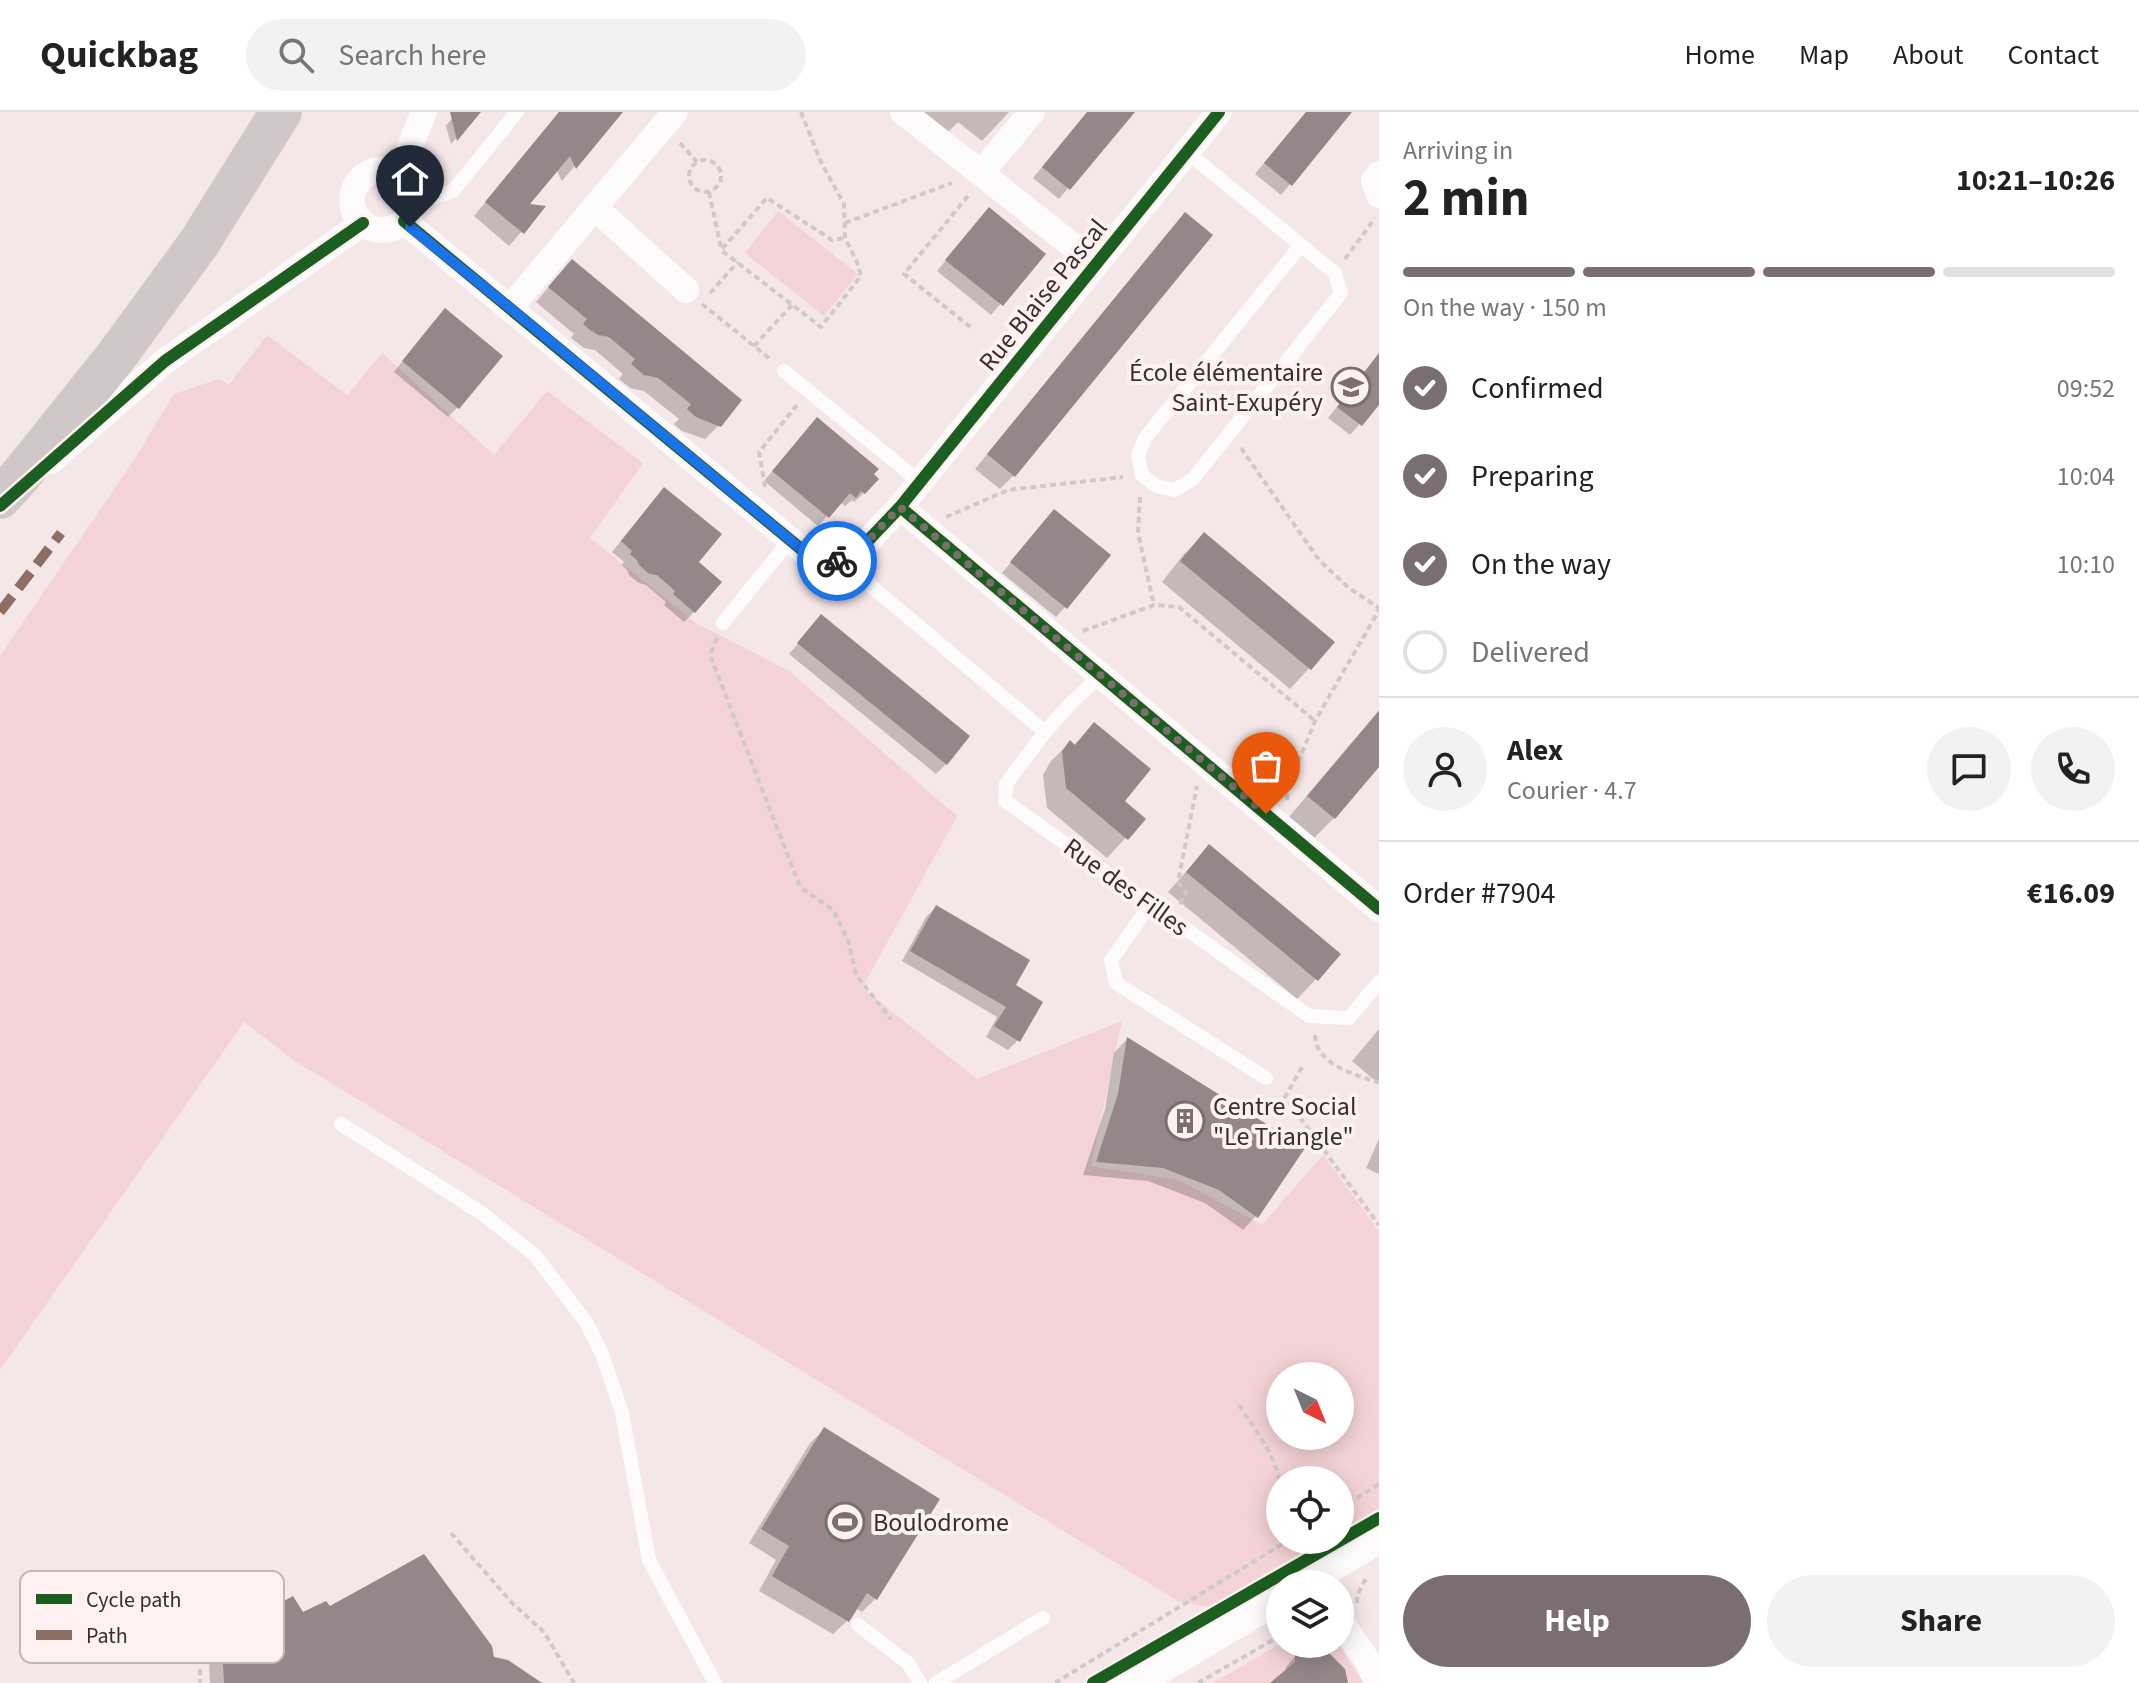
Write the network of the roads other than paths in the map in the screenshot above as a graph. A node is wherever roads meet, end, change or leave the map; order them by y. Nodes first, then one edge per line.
1 (281, 112) edge
2 (424, 112) edge
3 (517, 112) edge
4 (675, 112) edge
5 (903, 112) edge
6 (1032, 112) edge
7 (1219, 112) edge
8 (1187, 152) junction
9 (981, 173) junction
10 (1379, 174) edge
11 (398, 175) junction
12 (1379, 195) edge
13 (595, 208) junction
14 (408, 213) junction
15 (363, 223) junction
16 (1301, 245) junction
17 (1096, 264) junction
18 (686, 290) dead end
19 (510, 308) junction
20 (784, 371) road end
21 (920, 482) junction
22 (0, 498) edge
23 (0, 506) edge
24 (900, 507) junction
25 (780, 532) junction
26 (845, 558) junction
27 (723, 623) road end
28 (1101, 675) junction
29 (1045, 732) junction
30 (1150, 905) junction
31 (1379, 909) edge
32 (1379, 982) edge
33 (1266, 1078) dead end
34 (341, 1124) dead end
35 (1378, 1555) edge
36 (1342, 1570) edge
37 (1266, 1601) edge
38 (1043, 1618) dead end
39 (858, 1625) dead end
40 (1266, 1627) edge
41 (1354, 1640) edge
42 (1374, 1667) edge
43 (715, 1683) edge
44 (920, 1683) edge
45 (936, 1683) edge
46 (1129, 1683) edge
47 (1169, 1683) edge

1 - 22 main road
2 - 11 street
3 - 14 lane
4 - 13 street
5 - 9 street
6 - 9 street
7 - 8 street, Rue Blaise Pascal
8 - 16 lane
8 - 17 street, Rue Blaise Pascal
9 - 17 street
10 - 12 street
11 - 14 street
11 - 15 street
13 - 18 street
13 - 19 street
14 - 15 street
14 - 19 street
15 - 23 street
16 - 16 lane
17 - 21 street, Rue Blaise Pascal
19 - 25 street
20 - 21 lane
21 - 24 street, Rue Blaise Pascal
24 - 26 street, Rue Blaise Pascal
24 - 28 street
25 - 26 street
25 - 27 lane
26 - 29 lane
28 - 29 lane, Rue des Filles
28 - 31 street
29 - 30 lane, Rue des Filles
30 - 32 lane, Rue des Filles
30 - 33 lane
34 - 43 lane
35 - 36 main road
37 - 46 main road
38 - 45 lane
39 - 44 lane
40 - 47 main road
41 - 42 street

